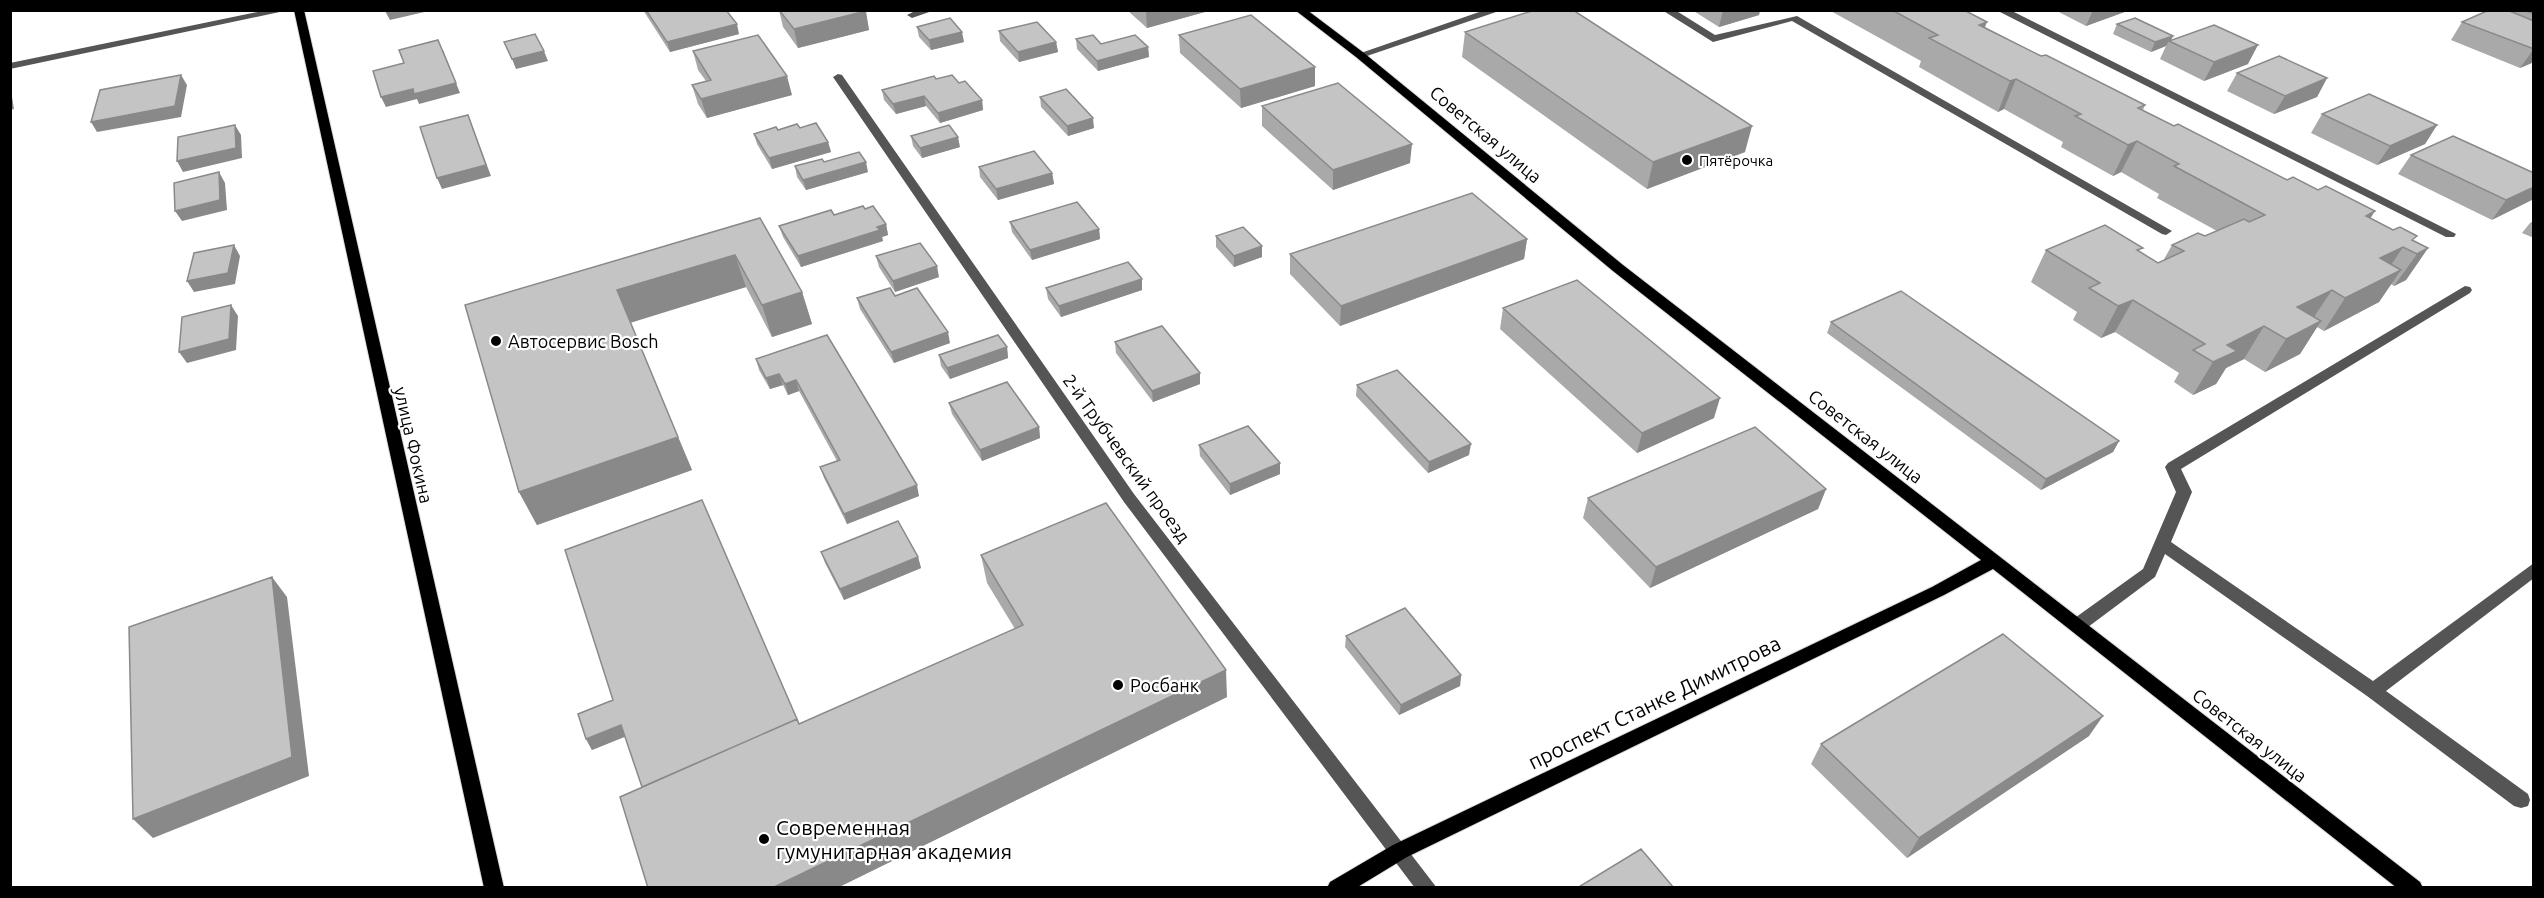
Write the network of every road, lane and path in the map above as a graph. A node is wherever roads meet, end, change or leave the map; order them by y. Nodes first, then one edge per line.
1 (284, 10) edge
2 (299, 10) edge
3 (930, 10) edge
4 (1300, 10) edge
5 (1497, 10) edge
6 (1667, 10) edge
7 (2001, 10) edge
8 (912, 15) dead end
9 (1360, 55) junction
10 (10, 66) edge
11 (838, 77) dead end
12 (2166, 231) dead end
13 (2450, 234) dead end
14 (2465, 290) dead end
15 (2162, 544) junction
16 (1994, 561) junction
17 (2534, 569) edge
18 (2078, 626) junction
19 (2373, 691) junction
20 (2521, 800) dead end
21 (1400, 851) junction
22 (494, 888) edge
23 (1337, 888) edge
24 (1427, 888) edge
25 (2413, 888) edge

1 - 10 street
2 - 22 main road, улица Фокина
3 - 8 street
4 - 9 main road, Советская улица
5 - 9 street
6 - 12 street
7 - 13 street
9 - 16 main road, Советская улица
11 - 21 street, 2-й Трубчевский проезд
14 - 15 street
15 - 18 street
15 - 19 street
16 - 18 main road, Советская улица
16 - 21 main road, проспект Станке Димитрова
17 - 19 street
18 - 25 main road, Советская улица
19 - 20 street
21 - 23 main road, проспект Станке Димитрова
21 - 24 street, 2-й Трубчевский проезд

